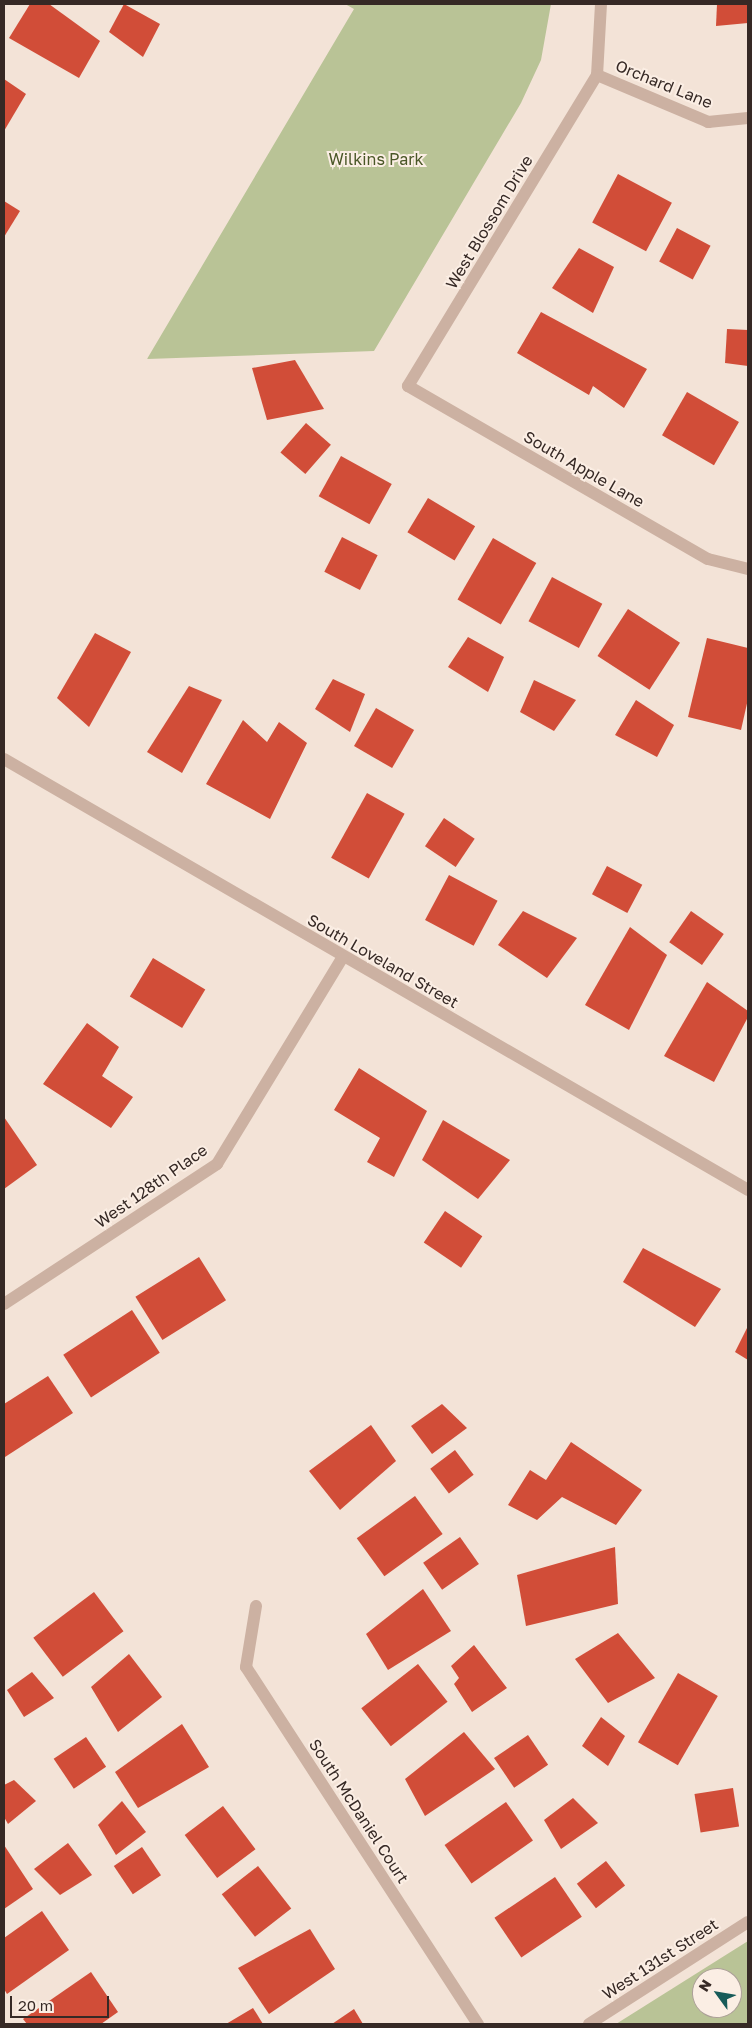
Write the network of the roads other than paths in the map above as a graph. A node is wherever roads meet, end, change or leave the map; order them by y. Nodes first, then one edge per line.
1 (601, 4) edge
2 (597, 75) junction
3 (748, 118) edge
4 (408, 386) joint
5 (748, 569) edge
6 (4, 759) edge
7 (343, 958) junction
8 (748, 1190) edge
9 (4, 1304) edge
10 (256, 1606) dead end
11 (748, 1922) edge
12 (478, 2024) edge
13 (589, 2024) edge

1 - 2 street
2 - 3 street, Orchard Lane
2 - 4 street, West Blossom Drive
4 - 5 street, South Apple Lane
6 - 7 street, South Loveland Street
7 - 8 street, South Loveland Street
7 - 9 street, West 128th Place
10 - 12 street, South McDaniel Court
11 - 13 street, West 131st Street

